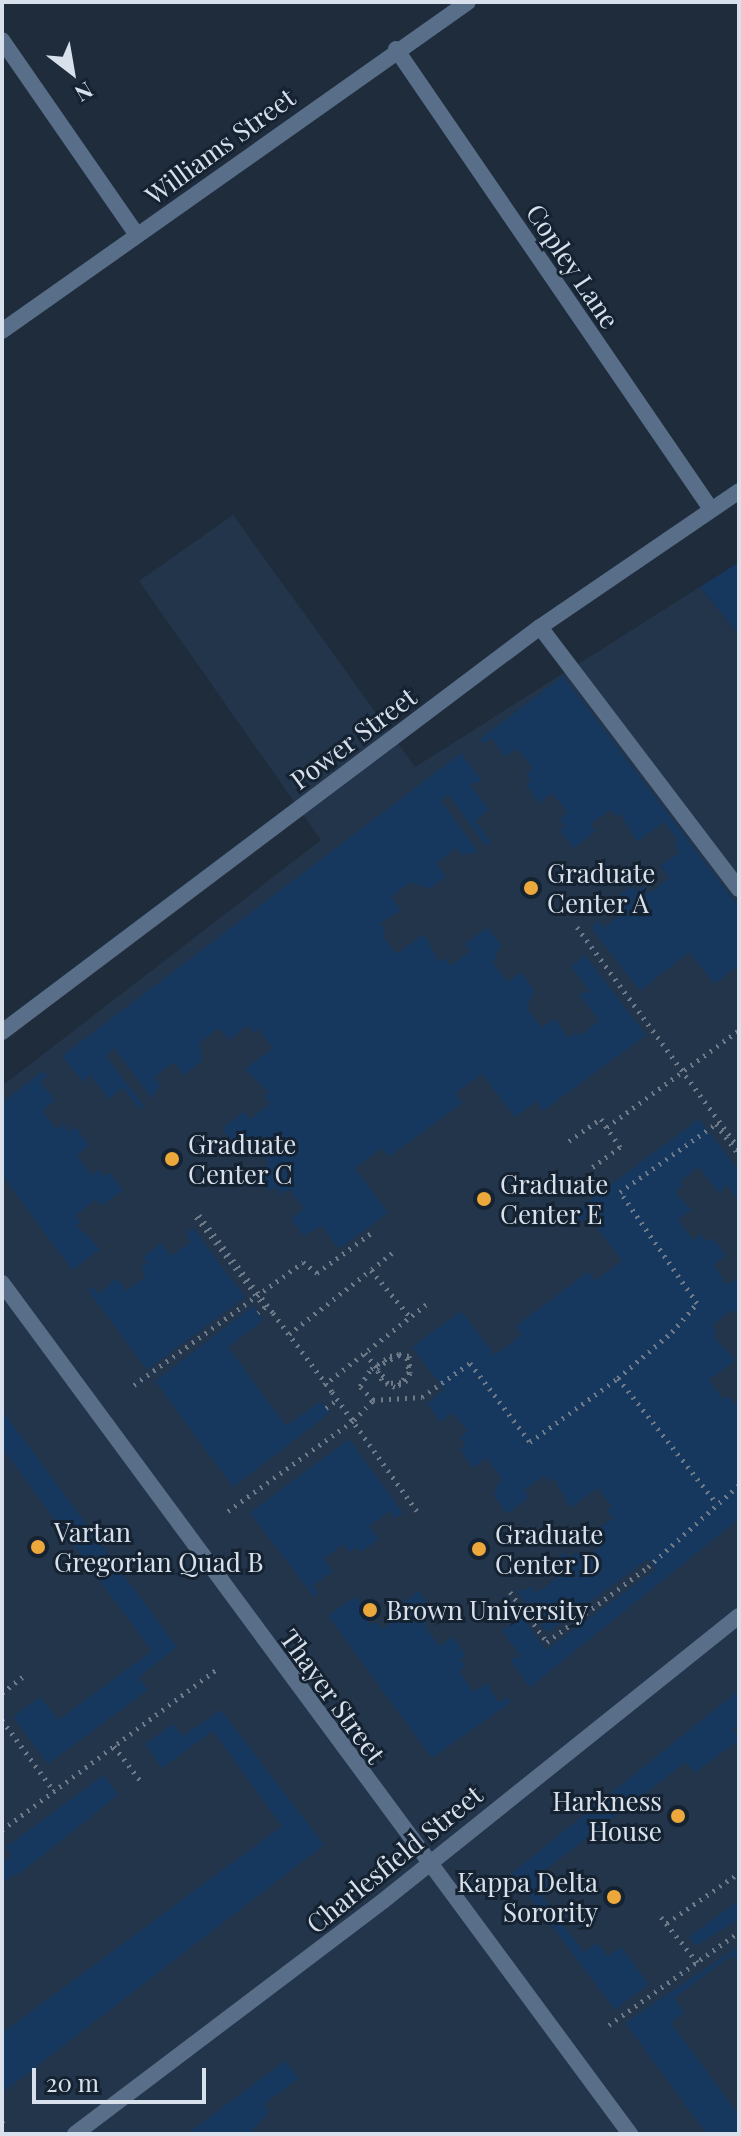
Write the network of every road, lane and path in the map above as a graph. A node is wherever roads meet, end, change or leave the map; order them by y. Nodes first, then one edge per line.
1 (468, 2) edge
2 (2, 40) edge
3 (396, 49) junction
4 (137, 235) junction
5 (2, 331) edge
6 (739, 491) edge
7 (711, 509) junction
8 (540, 627) junction
9 (739, 889) edge
10 (577, 927) dead end
11 (739, 1030) edge
12 (2, 1032) edge
13 (683, 1071) junction
14 (607, 1127) junction
15 (569, 1141) dead end
16 (739, 1148) edge
17 (739, 1155) edge
18 (590, 1169) dead end
19 (374, 1231) dead end
20 (392, 1253) dead end
21 (371, 1270) junction
22 (2, 1283) edge
23 (257, 1295) junction
24 (428, 1303) dead end
25 (258, 1313) dead end
26 (410, 1317) junction
27 (289, 1334) junction
28 (365, 1353) junction
29 (618, 1378) junction
30 (134, 1385) dead end
31 (324, 1385) junction
32 (337, 1400) junction
33 (373, 1400) junction
34 (326, 1408) dead end
35 (739, 1485) edge
36 (717, 1504) junction
37 (228, 1511) dead end
38 (417, 1511) dead end
39 (510, 1592) dead end
40 (739, 1616) edge
41 (217, 1669) dead end
42 (24, 1676) dead end
43 (2, 1693) edge
44 (2, 1720) edge
45 (114, 1746) junction
46 (142, 1783) dead end
47 (54, 1791) junction
48 (2, 1830) edge
49 (427, 1863) junction
50 (739, 1873) edge
51 (661, 1917) dead end
52 (667, 1923) junction
53 (739, 1932) edge
54 (697, 1962) junction
55 (609, 2025) dead end
56 (2, 2122) edge
57 (6, 2128) dead end
58 (75, 2134) edge
59 (630, 2134) edge

1 - 3 street, Williams Street
2 - 4 street
3 - 4 street, Williams Street
3 - 7 street, Copley Lane
4 - 5 street, Williams Street
6 - 7 street, Power Street
7 - 8 street, Power Street
8 - 9 street
8 - 12 street, Power Street
10 - 13 path
11 - 13 path
13 - 14 path
13 - 16 path
14 - 15 path
14 - 18 path
17 - 29 path
19 - 23 path
20 - 21 path
21 - 26 path
21 - 27 path
22 - 49 street, Thayer Street
23 - 25 path
23 - 27 path, bridge
23 - 30 path
24 - 26 path
26 - 28 path
27 - 31 path
28 - 31 path
28 - 33 path, bridge
29 - 33 path
29 - 36 path
31 - 32 path, bridge
32 - 34 path
32 - 38 path, bridge
33 - 37 path
35 - 36 path
36 - 39 path
40 - 49 street, Charlesfield Street
41 - 45 path
42 - 43 path
44 - 47 path
45 - 46 path
45 - 47 path
47 - 48 path
49 - 58 street, Charlesfield Street
49 - 59 street, Thayer Street
50 - 52 path
51 - 52 path
52 - 54 path
53 - 54 path
54 - 55 path
56 - 57 path

